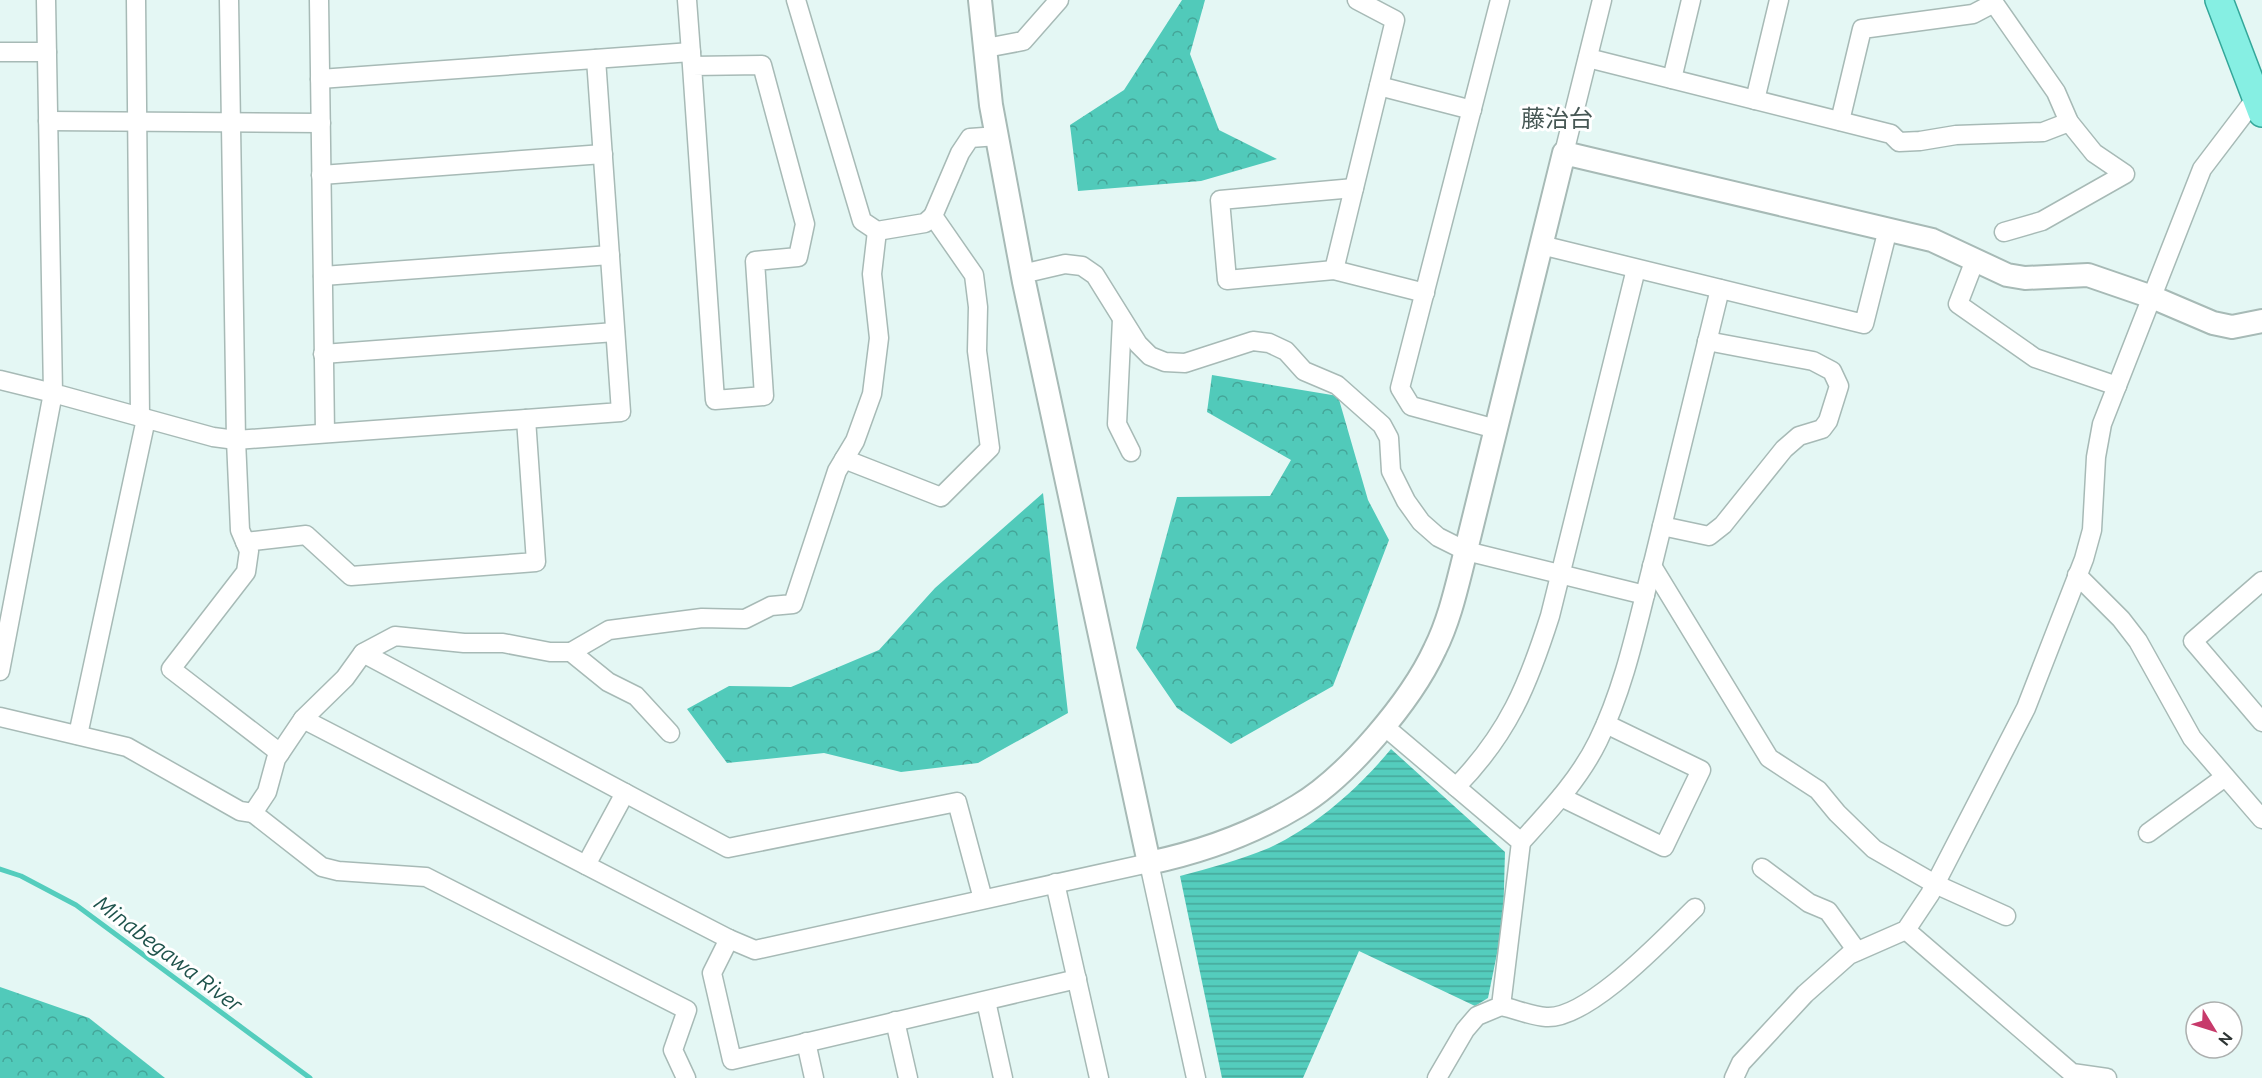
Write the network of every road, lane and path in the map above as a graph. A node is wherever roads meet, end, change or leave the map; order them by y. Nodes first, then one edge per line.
1 (46, 0) edge
2 (136, 0) edge
3 (229, 0) edge
4 (319, 0) edge
5 (687, 0) edge
6 (796, 0) edge
7 (980, 0) edge
8 (1059, 0) edge
9 (1358, 0) edge
10 (1500, 0) edge
11 (1602, 0) edge
12 (1691, 0) edge
13 (1779, 0) edge
14 (2220, 0) edge
15 (986, 48) junction
16 (0, 52) edge
17 (47, 52) junction
18 (1588, 58) junction
19 (596, 59) junction
20 (691, 59) junction
21 (320, 79) junction
22 (1672, 79) junction
23 (1379, 86) junction
24 (2258, 93) edge
25 (1755, 100) junction
26 (1472, 110) junction
27 (48, 121) junction
28 (1840, 121) junction
29 (137, 122) junction
30 (231, 122) junction
31 (2069, 122) junction
32 (321, 123) junction
33 (998, 136) junction
34 (1564, 153) junction
35 (603, 154) junction
36 (321, 175) junction
37 (1354, 188) junction
38 (933, 216) junction
39 (1888, 229) junction
40 (877, 231) junction
41 (2004, 232) dead end
42 (1541, 245) junction
43 (610, 255) junction
44 (1975, 260) junction
45 (1636, 268) junction
46 (1334, 270) junction
47 (1022, 274) junction
48 (322, 276) junction
49 (1720, 289) junction
50 (1425, 293) junction
51 (2152, 297) junction
52 (1122, 319) junction
53 (2262, 321) edge
54 (615, 332) junction
55 (1707, 341) junction
56 (323, 354) junction
57 (0, 380) edge
58 (2117, 386) junction
59 (53, 393) junction
60 (143, 418) junction
61 (526, 419) junction
62 (1496, 429) junction
63 (325, 434) junction
64 (236, 440) junction
65 (1131, 452) dead end
66 (844, 459) junction
67 (1662, 526) junction
68 (245, 542) junction
69 (1466, 552) junction
70 (1652, 566) junction
71 (1560, 575) junction
72 (2078, 575) junction
73 (2260, 586) edge
74 (1645, 595) junction
75 (571, 652) junction
76 (363, 653) junction
77 (0, 671) edge
78 (0, 717) edge
79 (303, 718) junction
80 (2262, 722) edge
81 (1606, 724) junction
82 (1384, 726) junction
83 (670, 733) dead end
84 (78, 735) junction
85 (280, 753) junction
86 (2225, 777) junction
87 (1456, 787) junction
88 (625, 793) junction
89 (1562, 797) junction
90 (253, 813) junction
91 (2262, 819) edge
92 (2148, 833) dead end
93 (1521, 842) junction
94 (1149, 863) junction
95 (586, 866) junction
96 (1762, 868) dead end
97 (1055, 884) junction
98 (1935, 884) junction
99 (983, 899) junction
100 (1695, 908) dead end
101 (2006, 916) dead end
102 (1906, 930) junction
103 (729, 939) junction
104 (1857, 951) junction
105 (1077, 980) junction
106 (986, 1000) junction
107 (1501, 1006) junction
108 (895, 1021) junction
109 (806, 1042) junction
110 (686, 1078) edge
111 (814, 1078) edge
112 (908, 1078) edge
113 (1003, 1078) edge
114 (1099, 1078) edge
115 (1196, 1078) edge
116 (1437, 1078) edge
117 (1734, 1078) edge
118 (2107, 1078) edge

1 - 17 street
2 - 29 street
3 - 30 street
4 - 21 street
5 - 20 street
6 - 40 street
7 - 15 street
8 - 15 street
9 - 23 street
10 - 26 street
11 - 18 street
12 - 22 street
13 - 25 street
14 - 24 main road
15 - 33 street
16 - 17 street
17 - 27 street
18 - 22 street
18 - 34 street
19 - 20 street
19 - 21 street
19 - 35 street
20 - 20 street
21 - 32 street
22 - 25 street
23 - 26 street
23 - 37 street
24 - 51 street
25 - 28 street
26 - 50 street
27 - 29 street
27 - 59 street
28 - 31 street
28 - 31 street
29 - 30 street
29 - 60 street
30 - 32 street
30 - 64 street
31 - 41 street
32 - 36 street
33 - 38 street
33 - 47 street
34 - 39 street
34 - 42 street
35 - 36 street
35 - 43 street
36 - 48 street
37 - 46 street
37 - 46 street
38 - 40 street
38 - 66 street
39 - 44 street
39 - 49 street
40 - 66 street
42 - 45 street
42 - 62 street
43 - 48 street
43 - 54 street
44 - 51 street
44 - 58 street
45 - 49 street
45 - 71 street
46 - 50 street
47 - 52 street
47 - 94 street
48 - 56 street
49 - 55 street
50 - 62 street
51 - 53 street
51 - 58 street
52 - 65 street
52 - 69 street
54 - 56 street
54 - 61 street
55 - 67 street
55 - 67 street
56 - 63 street
57 - 59 street
58 - 72 street
59 - 60 street
59 - 77 street
60 - 64 street
60 - 84 street
61 - 63 street
61 - 68 street
62 - 69 street
63 - 64 street
64 - 68 street
66 - 75 street
67 - 70 street
68 - 85 street
69 - 71 street
69 - 82 street
70 - 74 street
70 - 98 street
71 - 74 street
71 - 87 street
72 - 86 street
72 - 98 street
73 - 80 street
74 - 81 street
75 - 76 street
75 - 83 street
76 - 79 street
76 - 88 street
78 - 84 street
79 - 85 street
79 - 95 street
81 - 89 street
81 - 89 street
82 - 87 street
82 - 94 street
84 - 90 street
85 - 90 street
86 - 91 street
86 - 92 street
87 - 93 street
88 - 95 street
88 - 99 street
89 - 93 street
90 - 110 street
93 - 107 street
94 - 97 street
94 - 115 street
95 - 103 street
96 - 104 street
97 - 99 street
97 - 105 street
98 - 101 street
98 - 102 street
99 - 103 street
100 - 107 street
102 - 104 street
102 - 118 street
103 - 109 street
104 - 117 street
105 - 106 street
105 - 114 street
106 - 108 street
106 - 113 street
107 - 116 street
108 - 109 street
108 - 112 street
109 - 111 street

